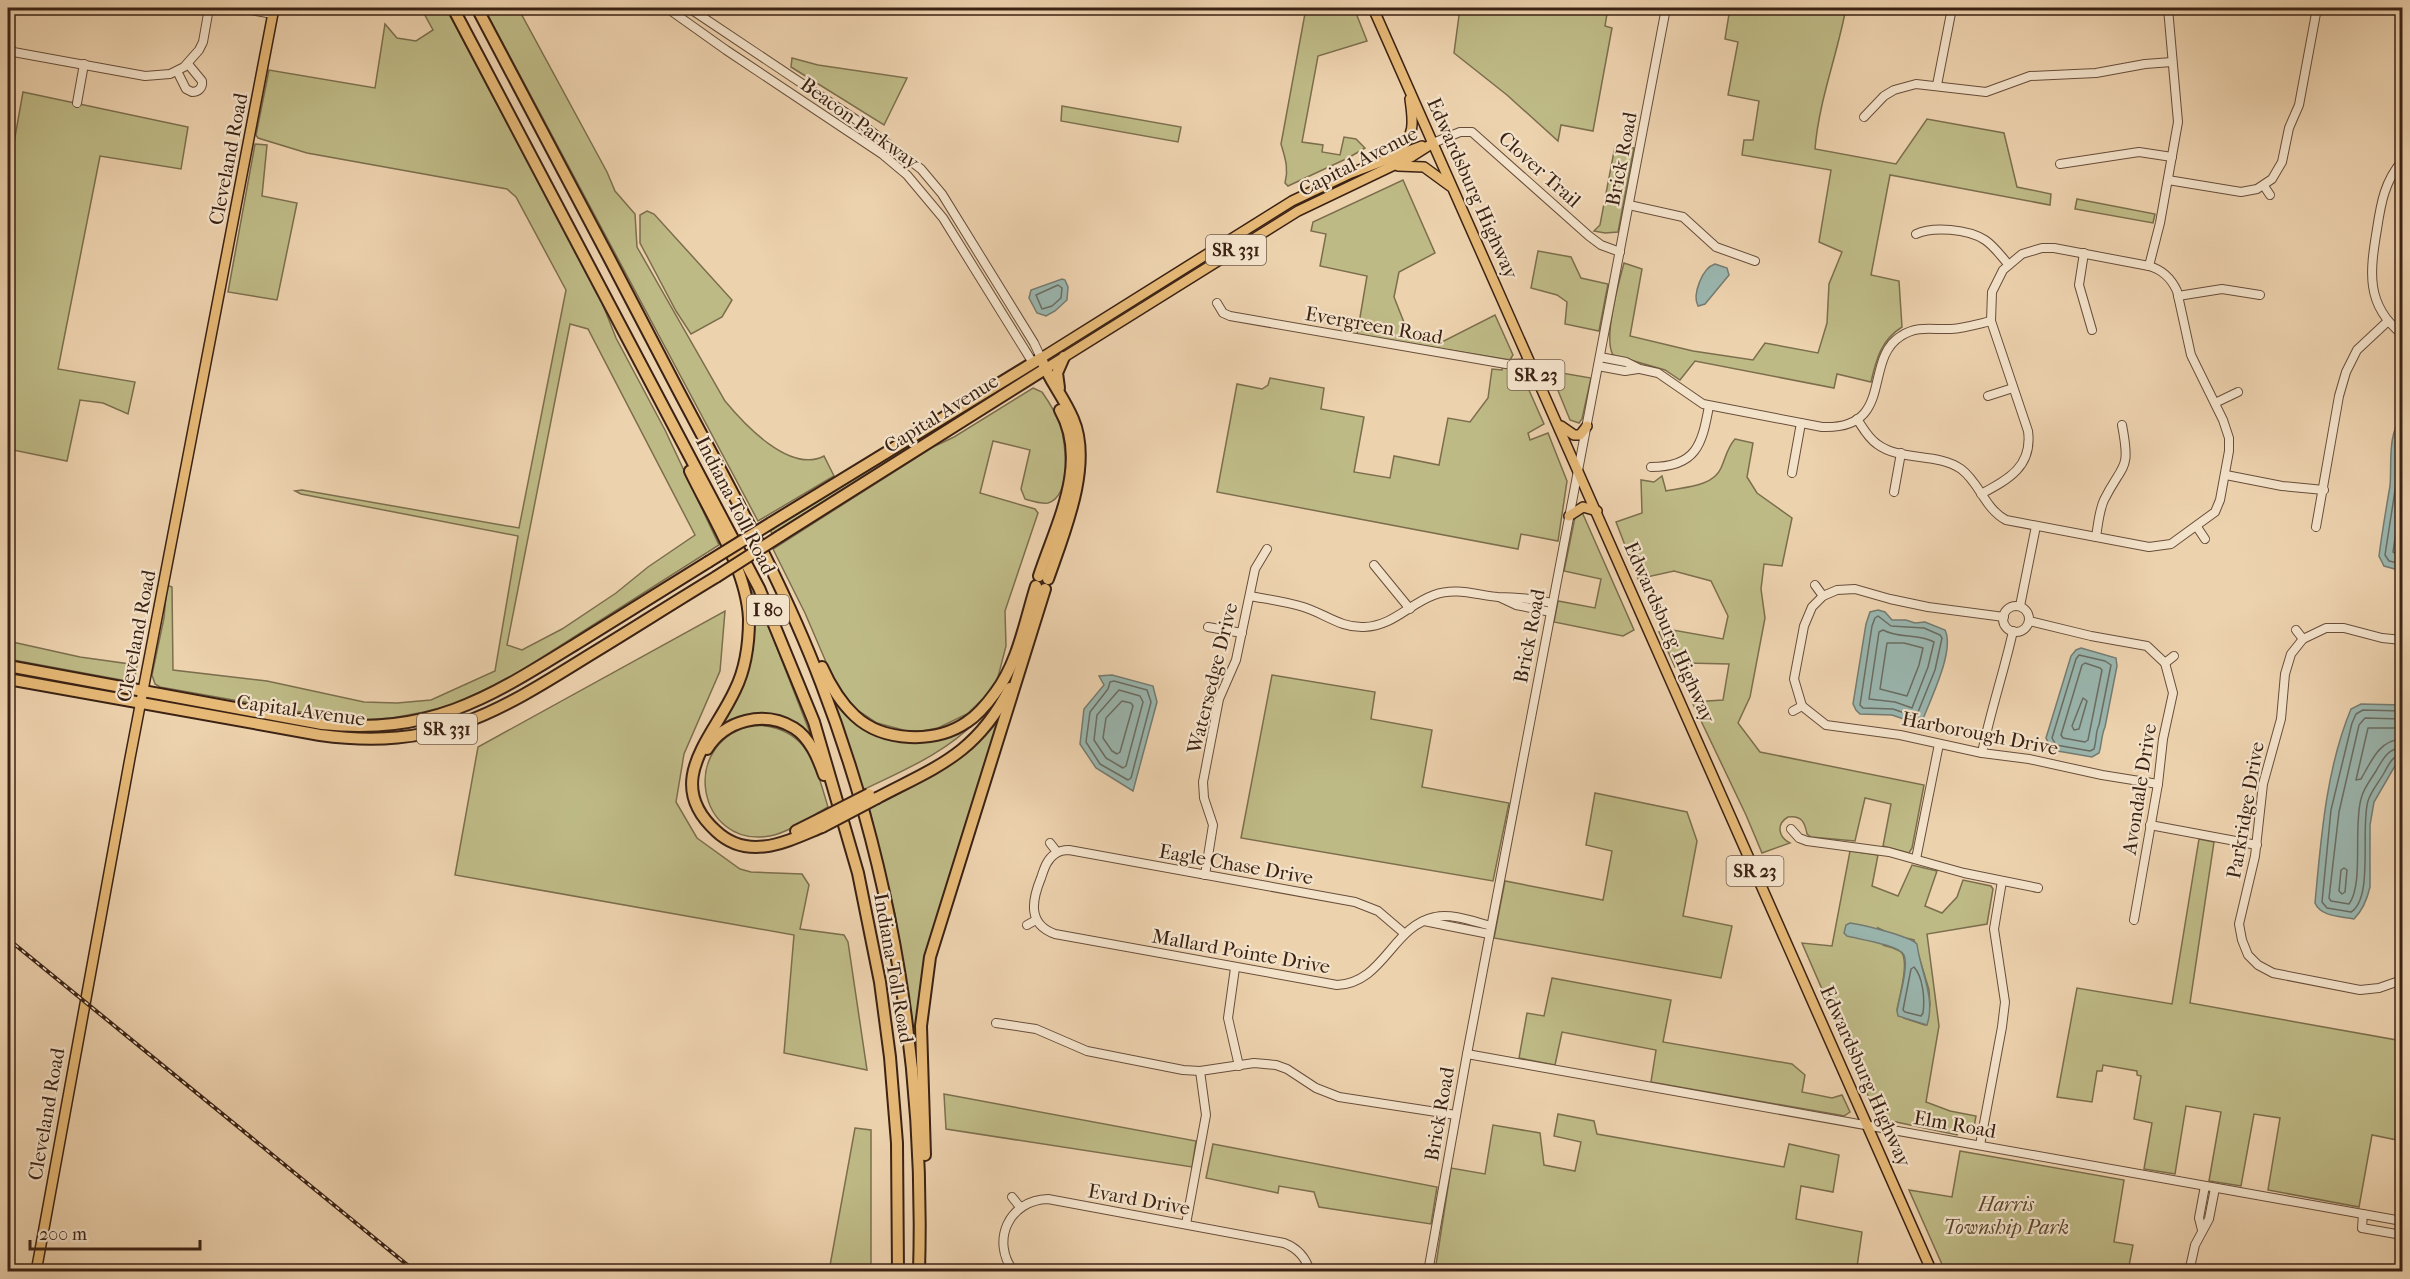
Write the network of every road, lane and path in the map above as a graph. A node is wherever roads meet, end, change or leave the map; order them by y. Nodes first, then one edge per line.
1 (209, 8) edge
2 (239, 8) edge
3 (453, 8) edge
4 (477, 8) edge
5 (668, 8) edge
6 (689, 8) edge
7 (1373, 8) edge
8 (1666, 8) edge
9 (1952, 8) edge
10 (2168, 8) edge
11 (2317, 8) edge
12 (274, 11) edge
13 (8, 51) edge
14 (2172, 62) junction
15 (84, 64) junction
16 (188, 64) junction
17 (177, 71) junction
18 (1407, 85) junction
19 (1937, 85) junction
20 (77, 103) dead end
21 (1864, 117) dead end
22 (1434, 143) junction
23 (2172, 157) junction
24 (2403, 160) edge
25 (1388, 163) junction
26 (2060, 164) dead end
27 (2168, 180) junction
28 (2264, 186) junction
29 (1453, 188) junction
30 (2270, 195) dead end
31 (1629, 205) junction
32 (1916, 234) dead end
33 (1620, 252) junction
34 (2084, 254) junction
35 (1755, 261) dead end
36 (2008, 264) junction
37 (2149, 266) junction
38 (2260, 295) dead end
39 (2178, 296) junction
40 (1217, 303) dead end
41 (1991, 321) junction
42 (2388, 321) junction
43 (2092, 330) dead end
44 (2403, 334) edge
45 (1064, 357) junction
46 (1599, 362) junction
47 (1531, 363) junction
48 (1039, 366) junction
49 (2013, 388) junction
50 (2238, 392) dead end
51 (1988, 396) dead end
52 (1064, 402) junction
53 (2215, 403) junction
54 (1709, 405) junction
55 (664, 407) junction
56 (1857, 419) junction
57 (1557, 423) junction
58 (1801, 423) junction
59 (2122, 425) dead end
60 (1587, 426) junction
61 (1900, 453) junction
62 (1651, 467) dead end
63 (1579, 470) junction
64 (1792, 473) dead end
65 (2226, 475) junction
66 (2324, 490) junction
67 (1893, 492) dead end
68 (1981, 494) junction
69 (1597, 511) junction
70 (1569, 516) junction
71 (2036, 526) junction
72 (2197, 527) junction
73 (2316, 527) dead end
74 (2096, 537) junction
75 (2205, 539) dead end
76 (1267, 549) dead end
77 (1374, 565) dead end
78 (777, 581) junction
79 (1042, 582) junction
80 (1815, 585) dead end
81 (1250, 596) junction
82 (1823, 596) junction
83 (2020, 606) junction
84 (1552, 607) junction
85 (1410, 609) junction
86 (2004, 617) junction
87 (2029, 621) junction
88 (1208, 627) dead end
89 (2296, 630) dead end
90 (2013, 631) junction
91 (1242, 633) junction
92 (2303, 639) junction
93 (2403, 640) edge
94 (2174, 656) dead end
95 (2165, 663) junction
96 (1020, 665) junction
97 (8, 666) edge
98 (1009, 670) junction
99 (8, 679) edge
100 (142, 697) junction
101 (1802, 706) junction
102 (1792, 711) dead end
103 (1939, 744) junction
104 (1982, 753) junction
105 (2158, 784) junction
106 (876, 794) junction
107 (821, 823) junction
108 (2150, 825) junction
109 (1791, 829) dead end
110 (1050, 843) dead end
111 (2257, 845) junction
112 (1054, 854) junction
113 (1916, 859) junction
114 (858, 873) junction
115 (1205, 874) junction
116 (2002, 881) junction
117 (2038, 888) dead end
118 (1036, 920) junction
119 (2134, 920) dead end
120 (1027, 925) dead end
121 (1490, 930) junction
122 (1405, 934) junction
123 (1235, 968) junction
124 (2403, 980) edge
125 (996, 1023) dead end
126 (1467, 1054) junction
127 (1239, 1066) junction
128 (1200, 1071) junction
129 (1456, 1115) junction
130 (1868, 1125) junction
131 (1980, 1145) junction
132 (2205, 1186) junction
133 (2215, 1188) junction
134 (1012, 1197) dead end
135 (1020, 1207) junction
136 (2363, 1214) junction
137 (2403, 1221) edge
138 (1186, 1224) junction
139 (2202, 1230) junction
140 (2403, 1235) edge
141 (919, 1253) junction
142 (1012, 1268) edge
143 (36, 1272) edge
144 (898, 1272) edge
145 (919, 1272) edge
146 (1003, 1272) edge
147 (1310, 1272) edge
148 (1428, 1272) edge
149 (1932, 1272) edge
150 (2188, 1272) edge

1 - 16 street
2 - 12 street
3 - 55 highway, Indiana Toll Road / I 80
4 - 78 highway, Indiana Toll Road / I 80
5 - 48 street, Beacon Parkway
6 - 48 street, Beacon Parkway
7 - 18 main road, Edwardsburg Highway / SR 23
8 - 31 street, Brick Road
9 - 19 street
10 - 14 street
11 - 28 street
12 - 100 main road, Cleveland Road
13 - 15 street
14 - 19 street
14 - 23 street
15 - 17 street
15 - 20 street
16 - 17 street
16 - 17 street
18 - 22 main road, Edwardsburg Highway / SR 23
18 - 25 main road
19 - 21 street
22 - 25 main road, Capital Avenue / SR 331
22 - 29 main road, Edwardsburg Highway / SR 23
22 - 33 street, Clover Trail
23 - 26 street
23 - 27 street
24 - 42 street
25 - 29 main road
25 - 45 main road, Capital Avenue / SR 331
25 - 48 main road, Capital Avenue / SR 331
27 - 28 street
27 - 37 street
28 - 30 street
29 - 47 main road, Edwardsburg Highway / SR 23
31 - 33 street, Brick Road
31 - 35 street
32 - 36 street
33 - 46 street, Brick Road
34 - 36 street
34 - 37 street
34 - 43 street
36 - 41 street
37 - 39 street
38 - 39 street
39 - 53 street
40 - 47 street, Evergreen Road
41 - 49 street
41 - 56 street
42 - 44 street
42 - 66 street
45 - 48 main road, Capital Avenue / SR 331
45 - 52 highway
46 - 54 street
46 - 60 street, Brick Road
47 - 57 main road, Edwardsburg Highway / SR 23
48 - 52 highway
48 - 79 highway
48 - 100 highway, Capital Avenue / SR 331, bridge
48 - 100 highway, Capital Avenue / SR 331, bridge
49 - 51 street
49 - 68 street
50 - 53 street
52 - 79 highway
53 - 65 street
54 - 58 street
54 - 62 street
55 - 107 highway
55 - 114 highway, Indiana Toll Road / I 80
56 - 58 street
56 - 61 street
57 - 60 main road
57 - 63 main road, Edwardsburg Highway / SR 23
58 - 64 street
59 - 74 street
60 - 63 street, Brick Road
61 - 67 street
61 - 68 street
63 - 69 main road, Edwardsburg Highway / SR 23
63 - 70 street, Brick Road
65 - 66 street
65 - 72 street
66 - 73 street
68 - 71 street
69 - 70 main road
69 - 130 main road, Edwardsburg Highway / SR 23
70 - 84 street, Brick Road
71 - 74 street
71 - 83 street
72 - 74 street
72 - 75 street
76 - 81 street, Watersedge Drive
77 - 85 street
78 - 98 highway
78 - 141 highway, Indiana Toll Road / I 80
79 - 96 highway
79 - 98 highway
80 - 82 street
81 - 85 street
81 - 91 street, Watersedge Drive
82 - 86 street
82 - 101 street
83 - 86 street
83 - 87 street
84 - 85 street
84 - 121 street, Brick Road
86 - 90 street
87 - 90 street
87 - 95 street
88 - 91 street
89 - 92 street
90 - 104 street
91 - 115 street, Watersedge Drive
92 - 93 street
92 - 111 street, Parkridge Drive
94 - 95 street
95 - 105 street, Avondale Drive
96 - 106 highway
96 - 141 highway
97 - 100 highway, Capital Avenue / SR 331
98 - 106 highway
99 - 100 highway, Capital Avenue / SR 331
100 - 143 main road, Cleveland Road
101 - 102 street
101 - 103 street, Harborough Drive
103 - 104 street, Harborough Drive
103 - 113 street
104 - 105 street, Harborough Drive
105 - 108 street, Avondale Drive
106 - 107 highway, bridge
107 - 114 highway
108 - 111 street
108 - 119 street, Avondale Drive
109 - 113 street
110 - 112 street
111 - 124 street, Parkridge Drive
112 - 115 street, Eagle Chase Drive
112 - 118 street
113 - 116 street
114 - 144 highway, Indiana Toll Road / I 80
115 - 122 street, Eagle Chase Drive
116 - 117 street
116 - 131 street
118 - 120 street
118 - 123 street, Mallard Pointe Drive
121 - 122 street, Mallard Pointe Drive
121 - 126 street, Brick Road
122 - 123 street, Mallard Pointe Drive
123 - 127 street
125 - 128 street
126 - 129 street, Brick Road
126 - 130 street, Elm Road
127 - 128 street
127 - 129 street
128 - 138 street
129 - 148 street, Brick Road
130 - 131 street, Elm Road
130 - 149 main road, Edwardsburg Highway / SR 23
131 - 132 street, Elm Road
132 - 133 street, Elm Road
132 - 139 street
133 - 136 street, Elm Road
133 - 139 street
134 - 135 street
135 - 138 street, Evard Drive
135 - 142 street
136 - 137 street, Elm Road
136 - 140 street
138 - 147 street, Evard Drive
139 - 150 street
141 - 145 highway, Indiana Toll Road / I 80
142 - 146 street

